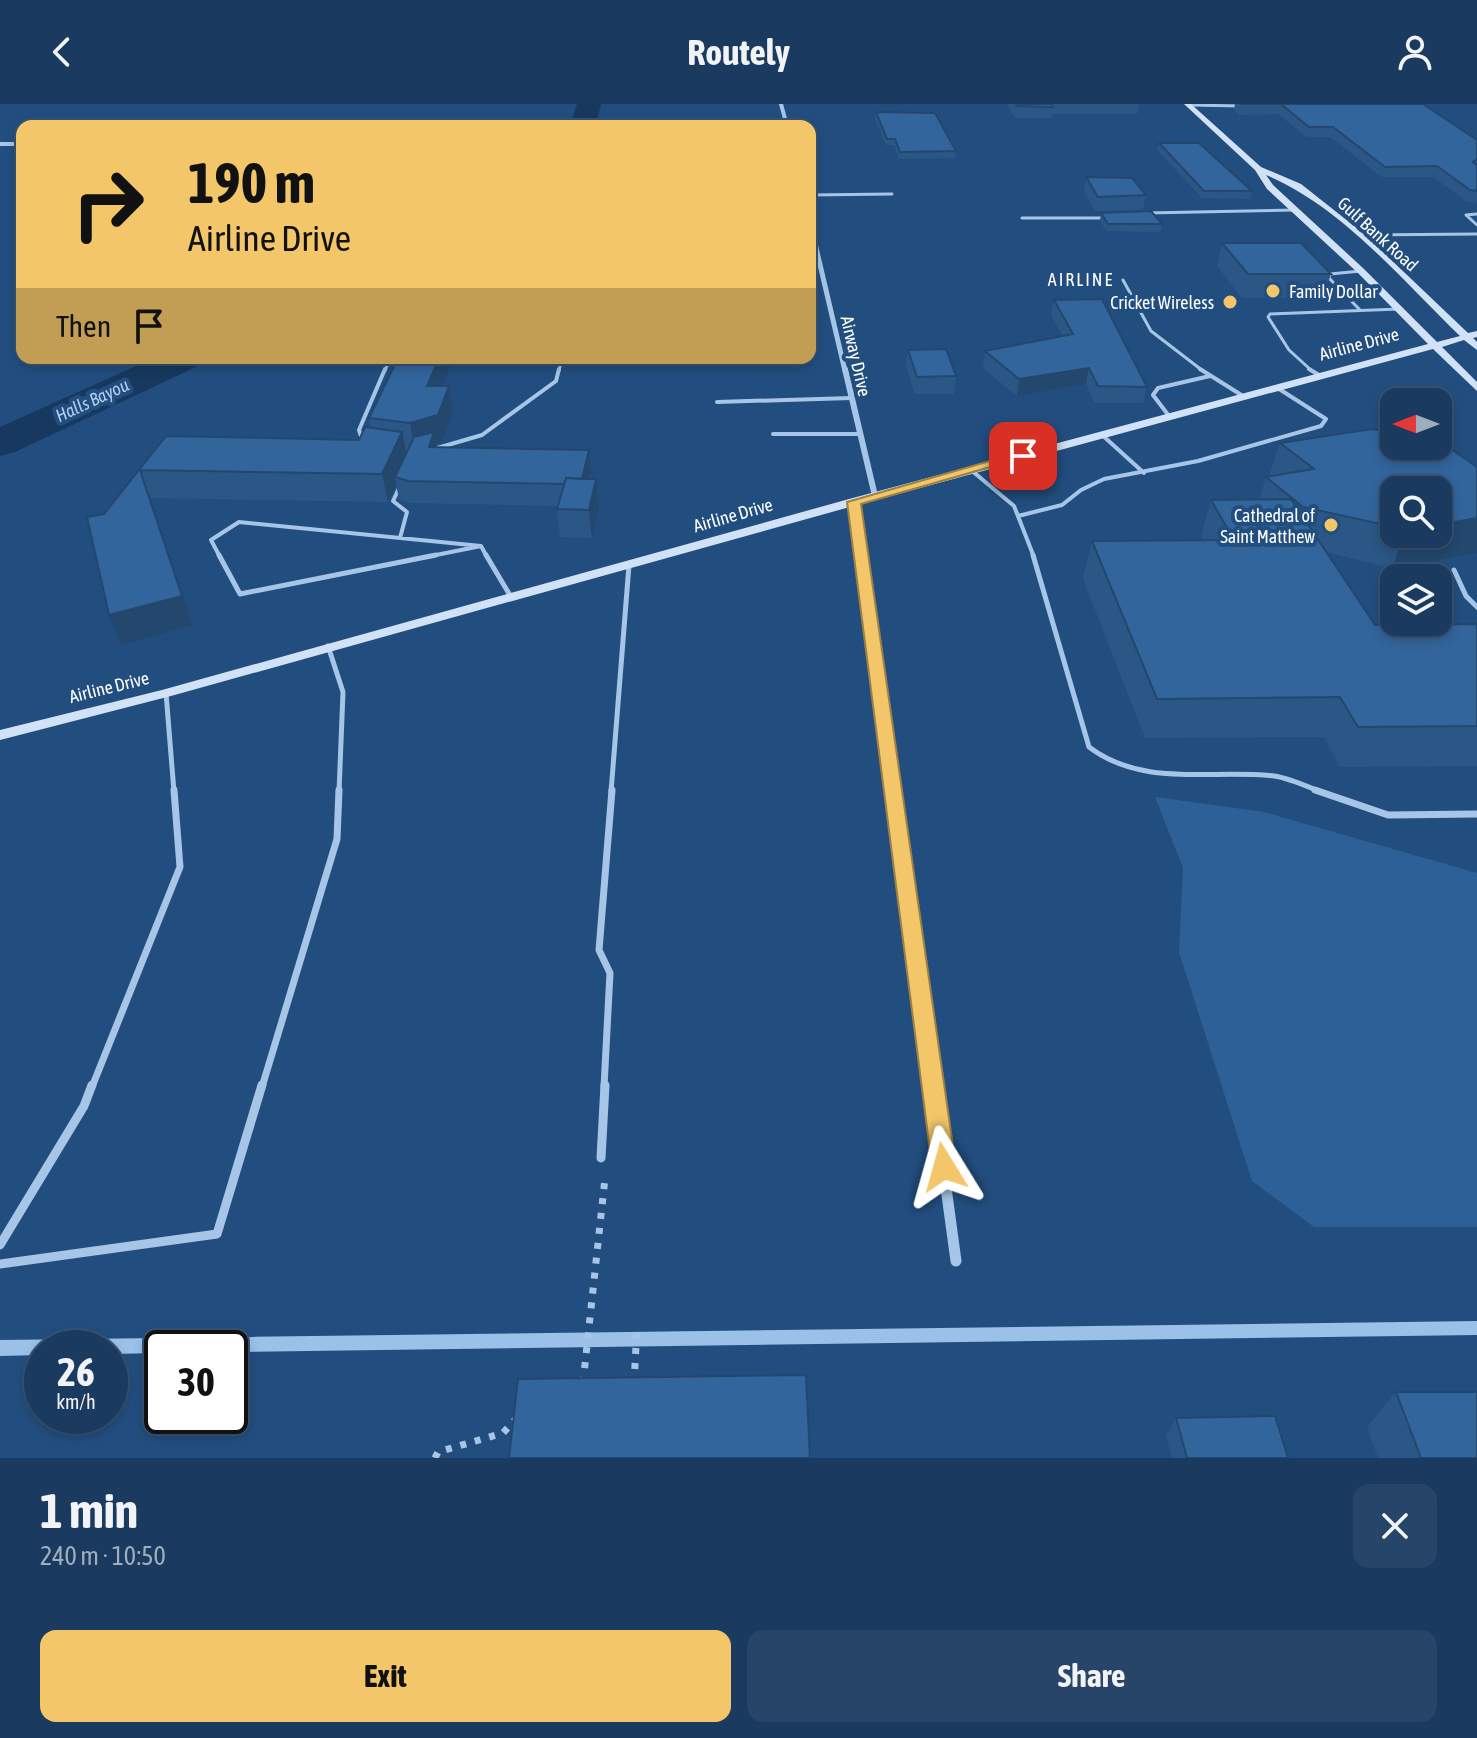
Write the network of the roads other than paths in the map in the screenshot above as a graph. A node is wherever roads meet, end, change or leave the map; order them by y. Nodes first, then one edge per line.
1 (1187, 105) edge
2 (1251, 106) edge
3 (1258, 169) junction
4 (892, 194) dead end
5 (816, 195) edge
6 (1294, 210) junction
7 (1138, 213) edge
8 (1477, 214) edge
9 (1022, 218) dead end
10 (1113, 218) edge
11 (1477, 225) edge
12 (1477, 234) edge
13 (1360, 235) junction
14 (816, 252) edge
15 (1361, 271) junction
16 (1123, 280) dead end
17 (1399, 309) junction
18 (1361, 310) junction
19 (1472, 336) edge
20 (1435, 345) junction
21 (1477, 347) edge
22 (387, 364) edge
23 (560, 364) edge
24 (1211, 375) junction
25 (1319, 375) junction
26 (1276, 387) junction
27 (1477, 388) edge
28 (1243, 396) junction
29 (851, 398) junction
30 (717, 402) dead end
31 (1169, 416) junction
32 (773, 434) dead end
33 (860, 434) junction
34 (1101, 434) junction
35 (366, 448) edge
36 (429, 451) edge
37 (971, 470) junction
38 (1144, 473) junction
39 (404, 478) edge
40 (875, 496) junction
41 (853, 502) junction
42 (1018, 516) junction
43 (400, 538) junction
44 (481, 546) junction
45 (629, 565) junction
46 (1454, 570) dead end
47 (511, 597) junction
48 (1477, 607) edge
49 (328, 646) junction
50 (166, 693) junction
51 (0, 735) edge
52 (1477, 814) edge
53 (601, 1158) road end
54 (0, 1245) edge
55 (956, 1261) dead end
56 (0, 1264) edge

1 - 2 lane
1 - 3 main road, Gulf Bank Road
3 - 6 main road, Gulf Bank Road
3 - 13 main road, Gulf Bank Road
4 - 5 lane
6 - 7 lane
6 - 15 main road, Gulf Bank Road
8 - 11 lane
9 - 10 lane
12 - 13 lane
13 - 19 main road, Gulf Bank Road
14 - 29 street, Airway Drive
15 - 17 main road, Gulf Bank Road
15 - 18 lane
16 - 24 lane
17 - 18 lane
17 - 20 main road, Gulf Bank Road
18 - 25 lane
19 - 20 main road, Airline Drive
19 - 21 main road, Gulf Bank Road
20 - 25 main road, Airline Drive
20 - 27 main road, Gulf Bank Road
22 - 35 lane
23 - 36 lane
24 - 28 lane
24 - 31 lane
25 - 26 main road, Airline Drive
26 - 28 main road, Airline Drive
26 - 38 lane
28 - 31 main road, Airline Drive
29 - 30 lane
29 - 33 street, Airway Drive
31 - 34 main road, Airline Drive
32 - 33 lane
33 - 40 street, Airway Drive
34 - 37 main road, Airline Drive
34 - 38 lane
37 - 40 main road, Airline Drive
37 - 42 lane
38 - 42 lane
39 - 43 lane
40 - 41 main road, Airline Drive
41 - 45 main road, Airline Drive
41 - 55 street
42 - 52 lane
43 - 44 lane
43 - 44 lane
44 - 47 lane
45 - 47 main road, Airline Drive
45 - 53 lane
46 - 48 lane
47 - 49 main road, Airline Drive
49 - 50 main road, Airline Drive
49 - 56 lane
50 - 51 main road, Airline Drive
50 - 54 lane

